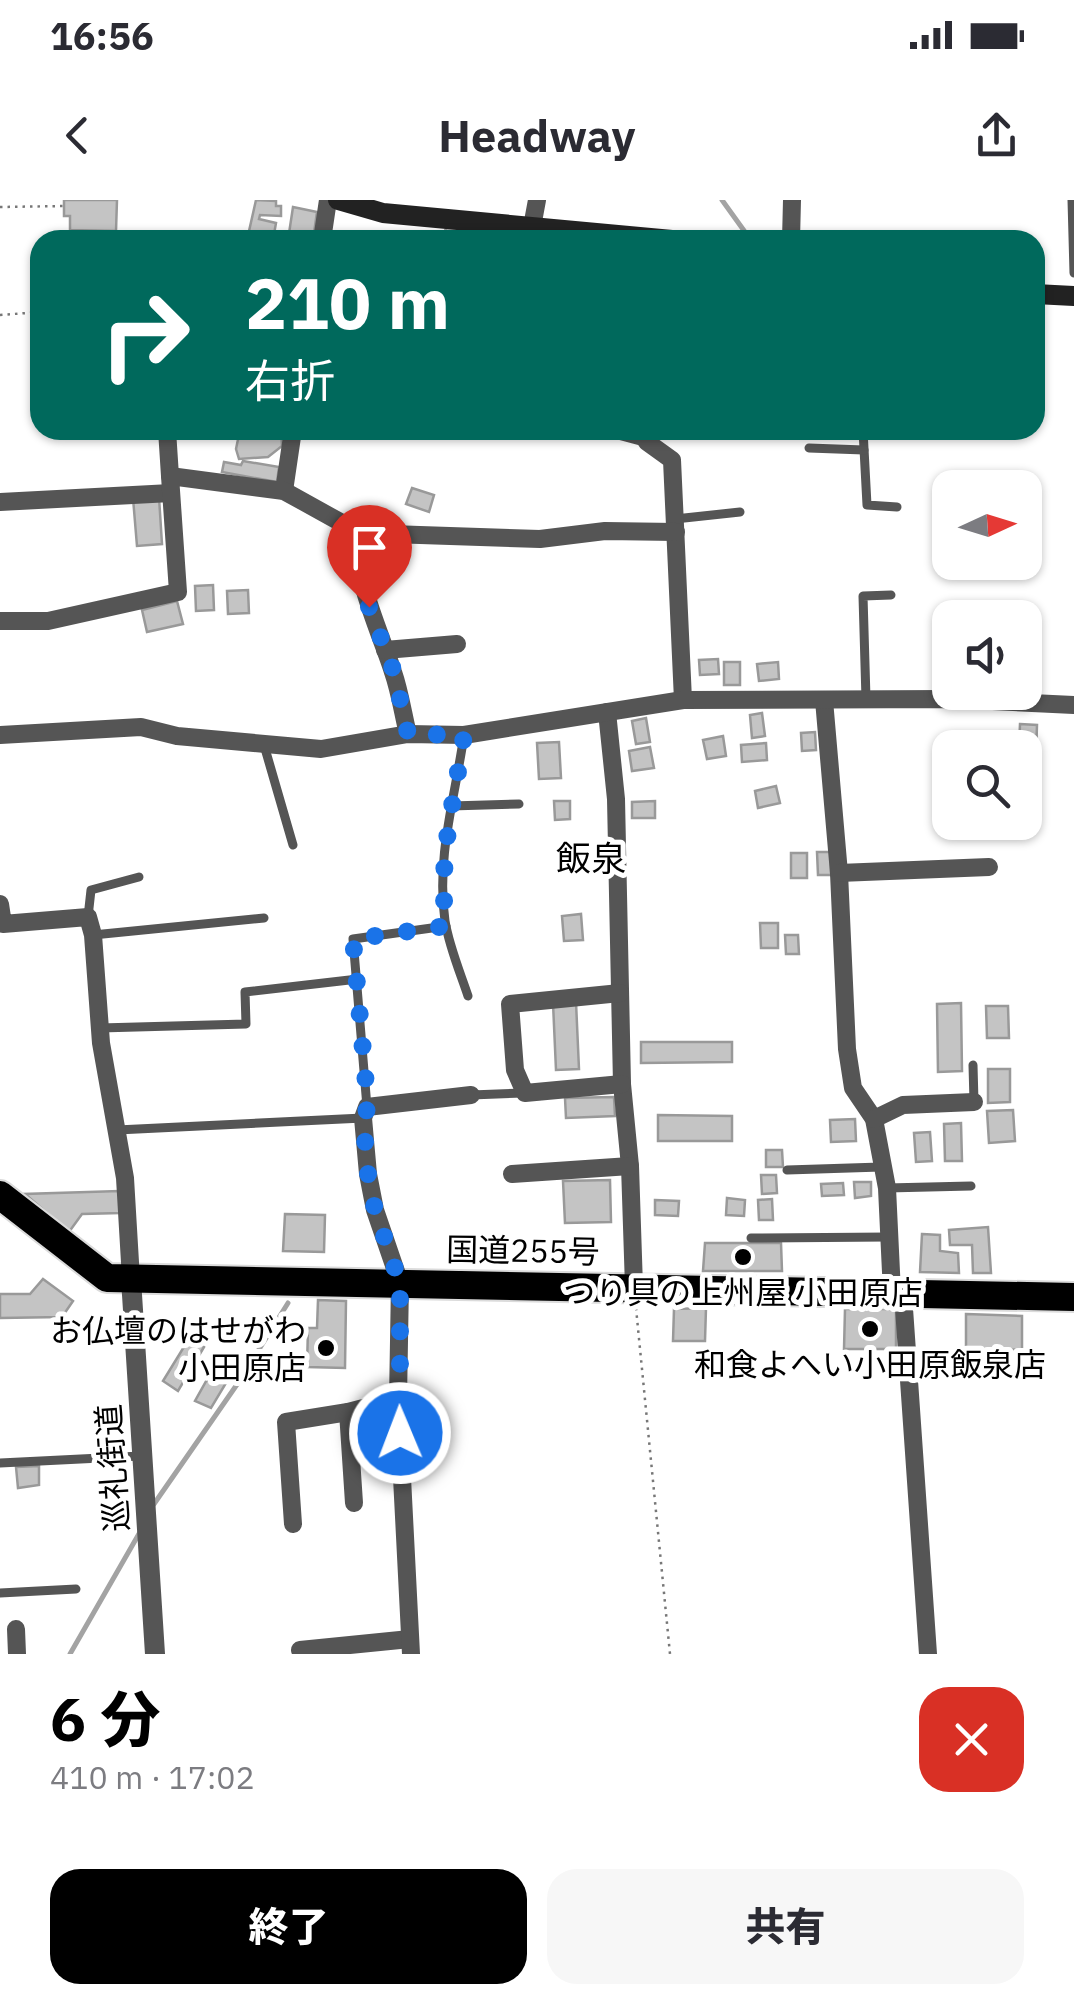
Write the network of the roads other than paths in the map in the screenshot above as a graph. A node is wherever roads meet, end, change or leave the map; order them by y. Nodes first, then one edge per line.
1 (328, 200) edge
2 (338, 200) edge
3 (536, 200) edge
4 (792, 200) edge
5 (1072, 200) edge
6 (383, 207) edge
7 (532, 227) junction
8 (324, 230) edge
9 (561, 230) edge
10 (791, 230) edge
11 (1074, 273) edge
12 (1045, 295) edge
13 (1074, 296) edge
14 (168, 440) edge
15 (292, 440) edge
16 (648, 440) edge
17 (864, 440) edge
18 (809, 448) dead end
19 (864, 450) junction
20 (171, 484) junction
21 (284, 491) junction
22 (0, 502) edge
23 (897, 507) dead end
24 (740, 512) dead end
25 (676, 526) junction
26 (360, 533) junction
27 (892, 595) dead end
28 (0, 621) edge
29 (457, 644) dead end
30 (385, 650) junction
31 (866, 699) junction
32 (683, 700) junction
33 (824, 700) junction
34 (1074, 705) edge
35 (607, 712) junction
36 (408, 734) junction
37 (0, 735) edge
38 (464, 735) junction
39 (264, 745) junction
40 (519, 804) dead end
41 (451, 806) junction
42 (293, 845) dead end
43 (990, 867) dead end
44 (839, 873) junction
45 (139, 877) dead end
46 (0, 904) edge
47 (264, 918) dead end
48 (91, 926) junction
49 (446, 926) junction
50 (358, 979) junction
51 (620, 993) junction
52 (468, 996) dead end
53 (100, 1028) junction
54 (973, 1066) dead end
55 (622, 1084) junction
56 (525, 1092) junction
57 (471, 1096) joint
58 (974, 1102) joint
59 (365, 1112) junction
60 (874, 1119) junction
61 (117, 1130) junction
62 (630, 1166) junction
63 (881, 1167) junction
64 (787, 1170) dead end
65 (512, 1174) dead end
66 (971, 1186) dead end
67 (886, 1188) junction
68 (0, 1195) edge
69 (888, 1237) junction
70 (751, 1238) dead end
71 (130, 1279) junction
72 (400, 1283) junction
73 (634, 1287) junction
74 (897, 1294) junction
75 (1074, 1297) edge
76 (398, 1399) junction
77 (348, 1412) junction
78 (141, 1456) junction
79 (0, 1463) edge
80 (354, 1503) dead end
81 (293, 1524) dead end
82 (76, 1589) dead end
83 (0, 1593) edge
84 (16, 1629) dead end
85 (410, 1646) edge
86 (300, 1650) dead end
87 (17, 1654) edge
88 (154, 1654) edge
89 (928, 1654) edge

1 - 8 street
2 - 6 main road
3 - 7 street
4 - 10 street
5 - 11 lane
6 - 7 main road
7 - 9 main road
12 - 13 main road
14 - 20 street
15 - 21 street
16 - 25 street
17 - 19 lane
18 - 19 lane
19 - 23 lane
20 - 21 street
20 - 22 street
20 - 28 street
21 - 26 street
24 - 25 lane
25 - 26 street
25 - 32 street
26 - 30 street
27 - 31 lane
29 - 30 street
30 - 36 street
31 - 33 street
31 - 34 street
32 - 33 street
32 - 35 street
33 - 44 street
35 - 38 street
35 - 51 street
36 - 38 street
36 - 39 street
37 - 39 street
38 - 41 lane
39 - 42 lane
40 - 41 lane
41 - 49 lane
43 - 44 street
44 - 60 street
45 - 48 lane
46 - 48 street
47 - 48 lane
48 - 53 street
49 - 50 lane
49 - 52 lane
50 - 53 lane
50 - 59 lane
51 - 55 street
51 - 56 street
53 - 61 street
54 - 58 lane
55 - 56 street
55 - 62 street
56 - 57 lane
57 - 59 street
58 - 60 street
59 - 61 lane
59 - 72 street
60 - 63 street
61 - 71 street
62 - 65 street
62 - 73 street
63 - 64 lane
63 - 67 street
66 - 67 lane
67 - 69 street
68 - 71 highway, 国道255号
69 - 70 lane
69 - 74 street
71 - 72 highway, 国道255号
71 - 78 street, 巡礼街道
72 - 73 highway, 国道255号
72 - 76 street
73 - 74 highway, 国道255号
74 - 75 highway, 国道255号
74 - 89 street
76 - 77 street
76 - 85 street
77 - 80 street
77 - 81 street
78 - 79 lane
78 - 88 street, 巡礼街道
82 - 83 lane
84 - 87 street
85 - 86 street

